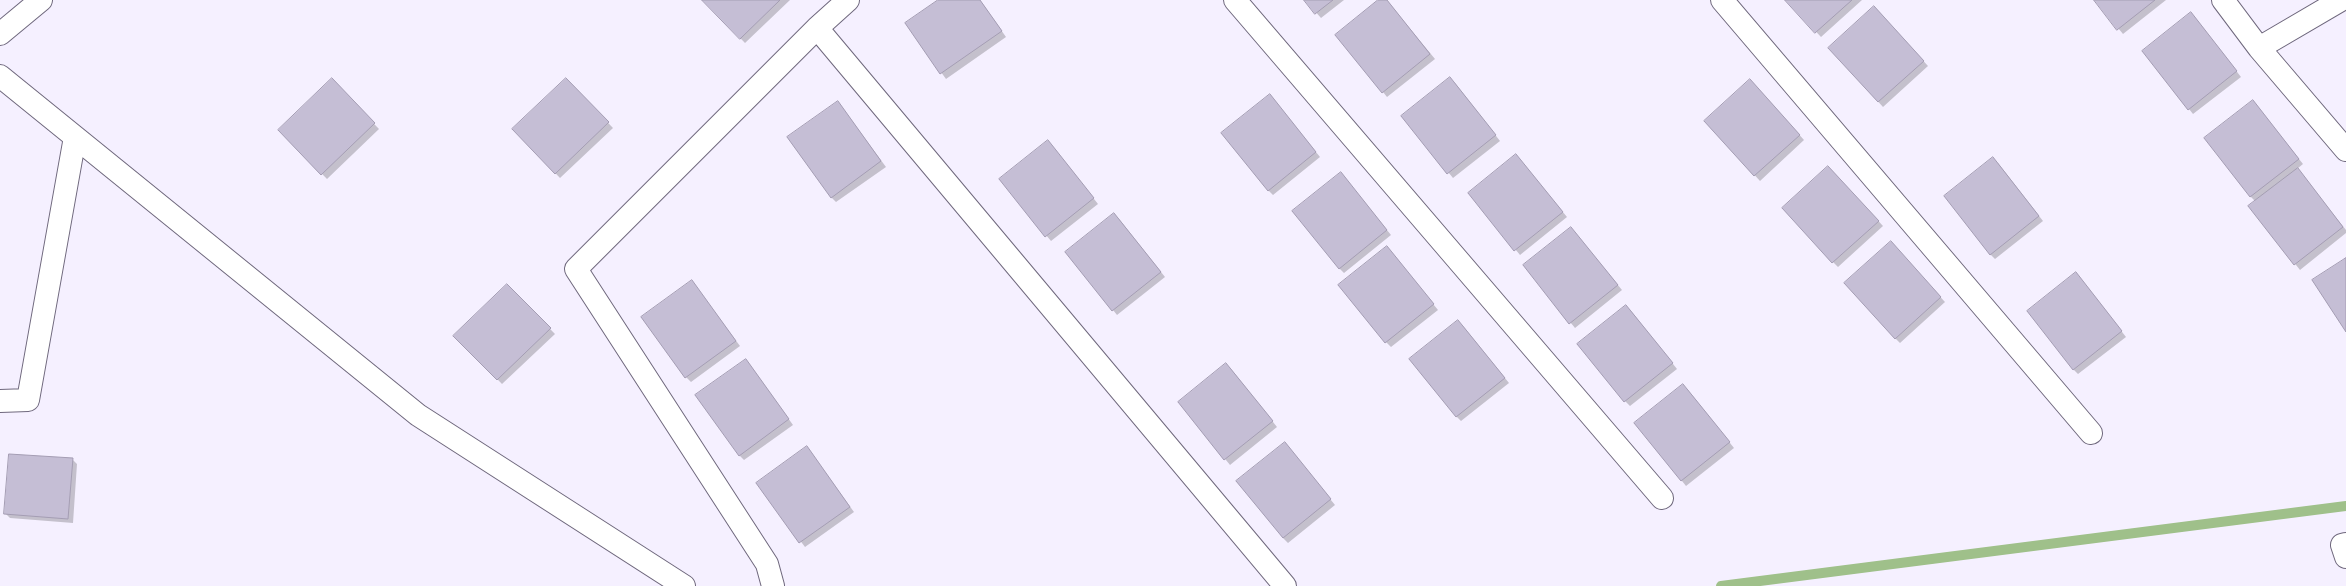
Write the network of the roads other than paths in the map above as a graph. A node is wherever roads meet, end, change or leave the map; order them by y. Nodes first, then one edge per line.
1 (42, 0) edge
2 (848, 0) edge
3 (1235, 0) edge
4 (1722, 0) edge
5 (2223, 0) edge
6 (2341, 0) edge
7 (817, 28) junction
8 (0, 34) edge
9 (2259, 48) junction
10 (0, 76) edge
11 (75, 138) junction
12 (2346, 150) edge
13 (0, 401) edge
14 (2091, 433) dead end
15 (1662, 498) dead end
16 (2346, 544) edge
17 (2346, 557) edge
18 (684, 586) edge
19 (773, 586) edge
20 (1285, 586) edge

1 - 8 street
2 - 7 street
3 - 15 street
4 - 14 street
5 - 9 street
6 - 9 street
7 - 19 street
7 - 20 street
9 - 12 street
10 - 11 street
11 - 13 street
11 - 18 street
16 - 17 street

